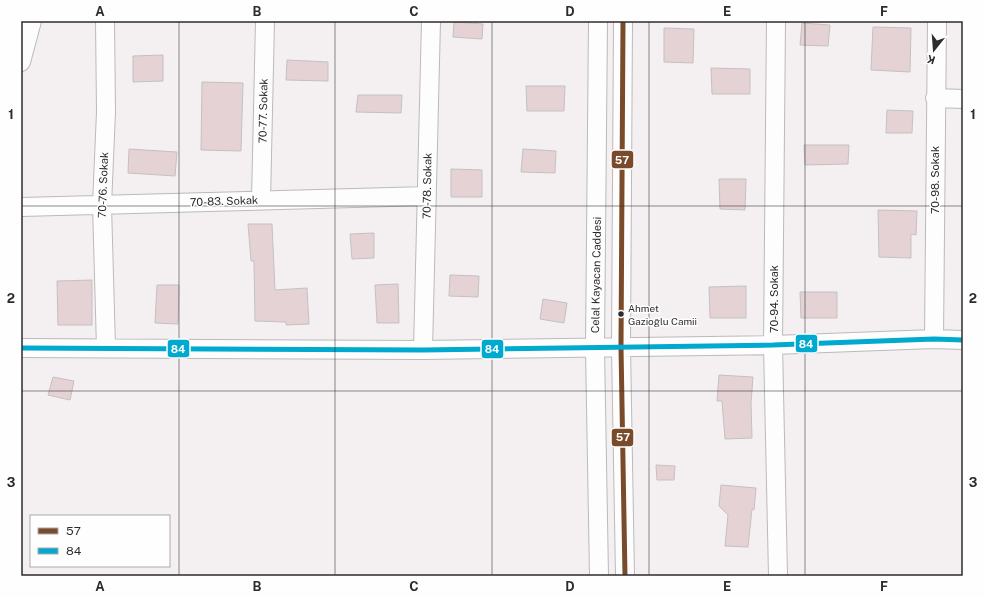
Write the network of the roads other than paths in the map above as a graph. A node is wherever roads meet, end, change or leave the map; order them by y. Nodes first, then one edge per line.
1 (32, 21) edge
2 (105, 21) edge
3 (265, 21) edge
4 (431, 21) edge
5 (598, 21) edge
6 (623, 21) edge
7 (776, 21) edge
8 (937, 21) edge
9 (21, 62) edge
10 (935, 98) junction
11 (963, 98) edge
12 (427, 196) junction
13 (261, 200) junction
14 (102, 205) junction
15 (21, 207) edge
16 (934, 339) junction
17 (963, 340) edge
18 (773, 345) junction
19 (621, 347) junction
20 (21, 348) edge
21 (106, 348) junction
22 (595, 348) junction
23 (423, 350) junction
24 (599, 576) edge
25 (625, 576) edge
26 (778, 576) edge

1 - 9 street
2 - 14 street, 70-76. Sokak
3 - 13 street, 70-77. Sokak
4 - 12 street, 70-78. Sokak
5 - 22 street, Celal Kayacan Caddesi
6 - 19 street
7 - 18 street, 70-94. Sokak
8 - 10 street, 70-98. Sokak
10 - 11 street
10 - 16 street, 70-98. Sokak
12 - 13 street, 70-83. Sokak
12 - 23 street, 70-78. Sokak
13 - 14 street, 70-83. Sokak
14 - 15 street, 70-83. Sokak
14 - 21 street, 70-76. Sokak
16 - 17 street
16 - 18 street
18 - 19 street
18 - 26 street, 70-94. Sokak
19 - 22 street
19 - 25 street
20 - 21 street
21 - 23 street
22 - 23 street
22 - 24 street, Celal Kayacan Caddesi

